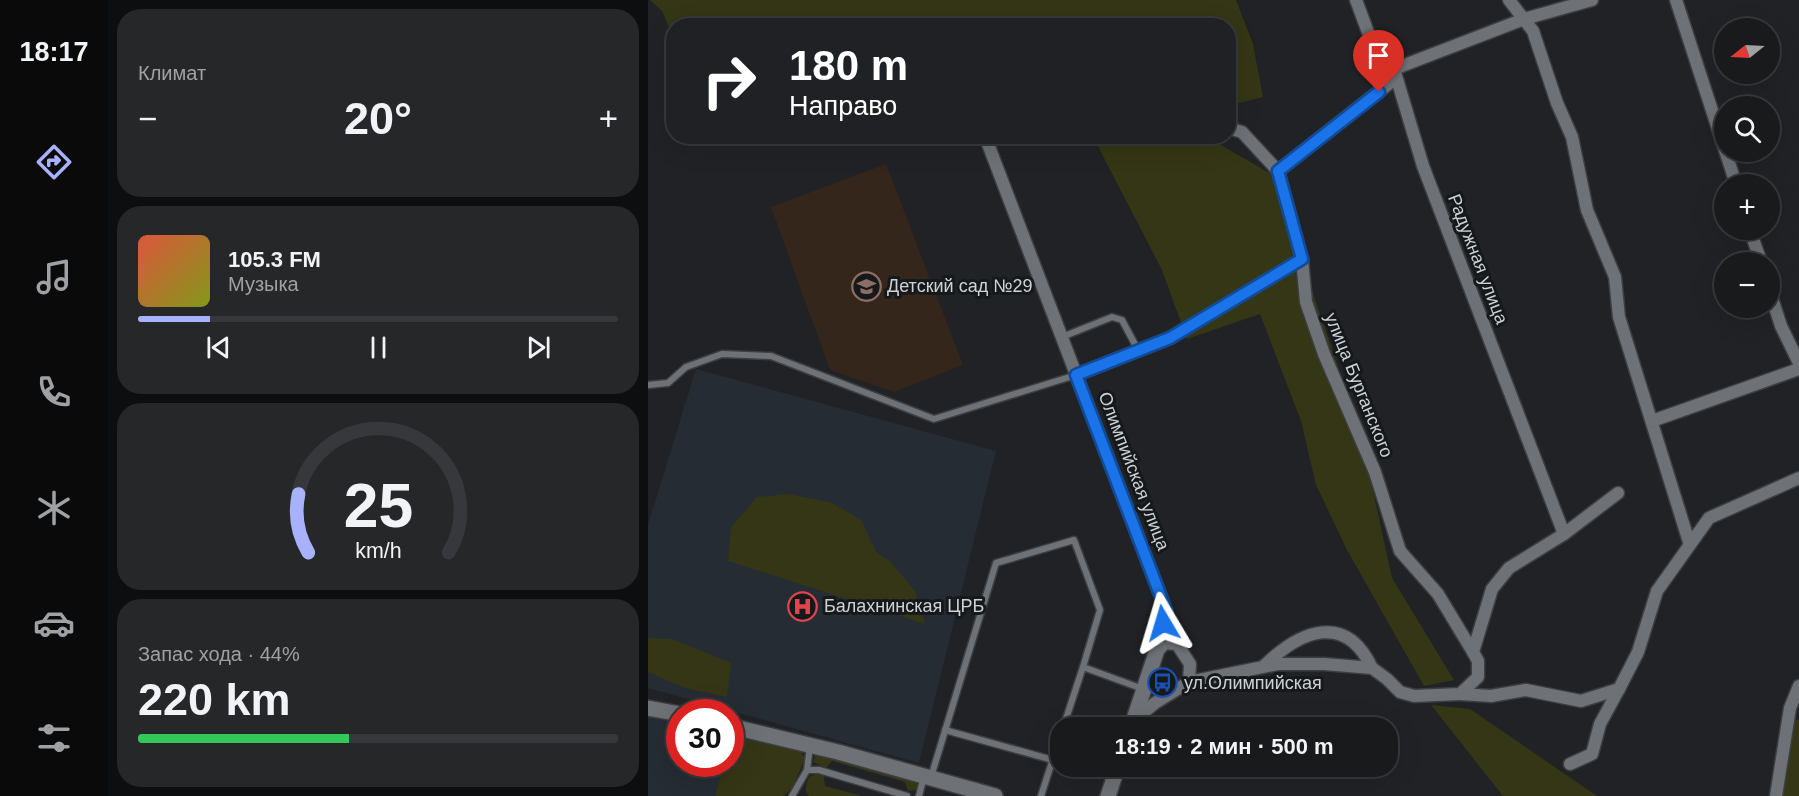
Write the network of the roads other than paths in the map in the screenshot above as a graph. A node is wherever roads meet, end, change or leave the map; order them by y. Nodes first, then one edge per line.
1 (1356, 0) edge
2 (1509, 0) edge
3 (1592, 0) edge
4 (1676, 0) edge
5 (1524, 19) junction
6 (1395, 74) junction
7 (1236, 130) edge
8 (989, 144) edge
9 (1278, 171) junction
10 (1733, 174) edge
11 (1302, 259) junction
12 (1778, 318) edge
13 (1061, 337) junction
14 (1138, 350) junction
15 (1799, 363) edge
16 (1799, 369) edge
17 (1076, 375) junction
18 (648, 385) edge
19 (1652, 421) junction
20 (1799, 478) edge
21 (1618, 493) dead end
22 (1564, 534) junction
23 (1689, 542) junction
24 (1473, 652) junction
25 (1156, 653) junction
26 (1264, 666) junction
27 (1083, 667) junction
28 (1372, 668) junction
29 (1189, 682) junction
30 (1799, 686) edge
31 (1143, 689) junction
32 (1619, 689) junction
33 (1460, 694) junction
34 (648, 708) edge
35 (666, 711) edge
36 (1067, 717) edge
37 (1134, 717) edge
38 (1140, 717) edge
39 (744, 729) edge
40 (945, 730) junction
41 (810, 745) junction
42 (1050, 759) edge
43 (1569, 764) dead end
44 (1050, 769) edge
45 (807, 770) junction
46 (927, 777) junction
47 (1114, 777) edge
48 (796, 795) edge
49 (907, 796) edge
50 (919, 796) edge
51 (995, 796) edge
52 (1041, 796) edge
53 (1108, 796) edge
54 (1776, 796) edge

1 - 6 street, Радужная улица
2 - 5 street
3 - 5 street
4 - 10 street
5 - 6 street
5 - 19 street
6 - 9 street
6 - 22 street, Радужная улица
7 - 9 street, улица Бурганского
8 - 13 street, Олимпийская улица
9 - 11 street, улица Бурганского
11 - 14 street
11 - 24 street, улица Бурганского
12 - 15 street
13 - 14 lane
13 - 17 street, Олимпийская улица
14 - 17 street
16 - 19 street
17 - 18 lane
17 - 25 street, Олимпийская улица
19 - 23 street
20 - 23 street
21 - 22 street
22 - 24 street
23 - 32 street
24 - 33 street
25 - 29 street
25 - 31 street, Олимпийская улица
26 - 28 street, Олимпийская улица
26 - 28 street
26 - 29 street, Олимпийская улица
27 - 31 lane
27 - 36 lane
27 - 40 lane
28 - 33 street
29 - 38 street, Олимпийская улица
30 - 54 street
31 - 37 street, Олимпийская улица
32 - 33 street
32 - 43 street
34 - 35 street
39 - 41 street
40 - 42 lane
40 - 46 lane
41 - 45 lane
41 - 46 street
44 - 52 lane
45 - 48 lane
45 - 49 lane
46 - 50 lane
46 - 51 street
47 - 53 street

